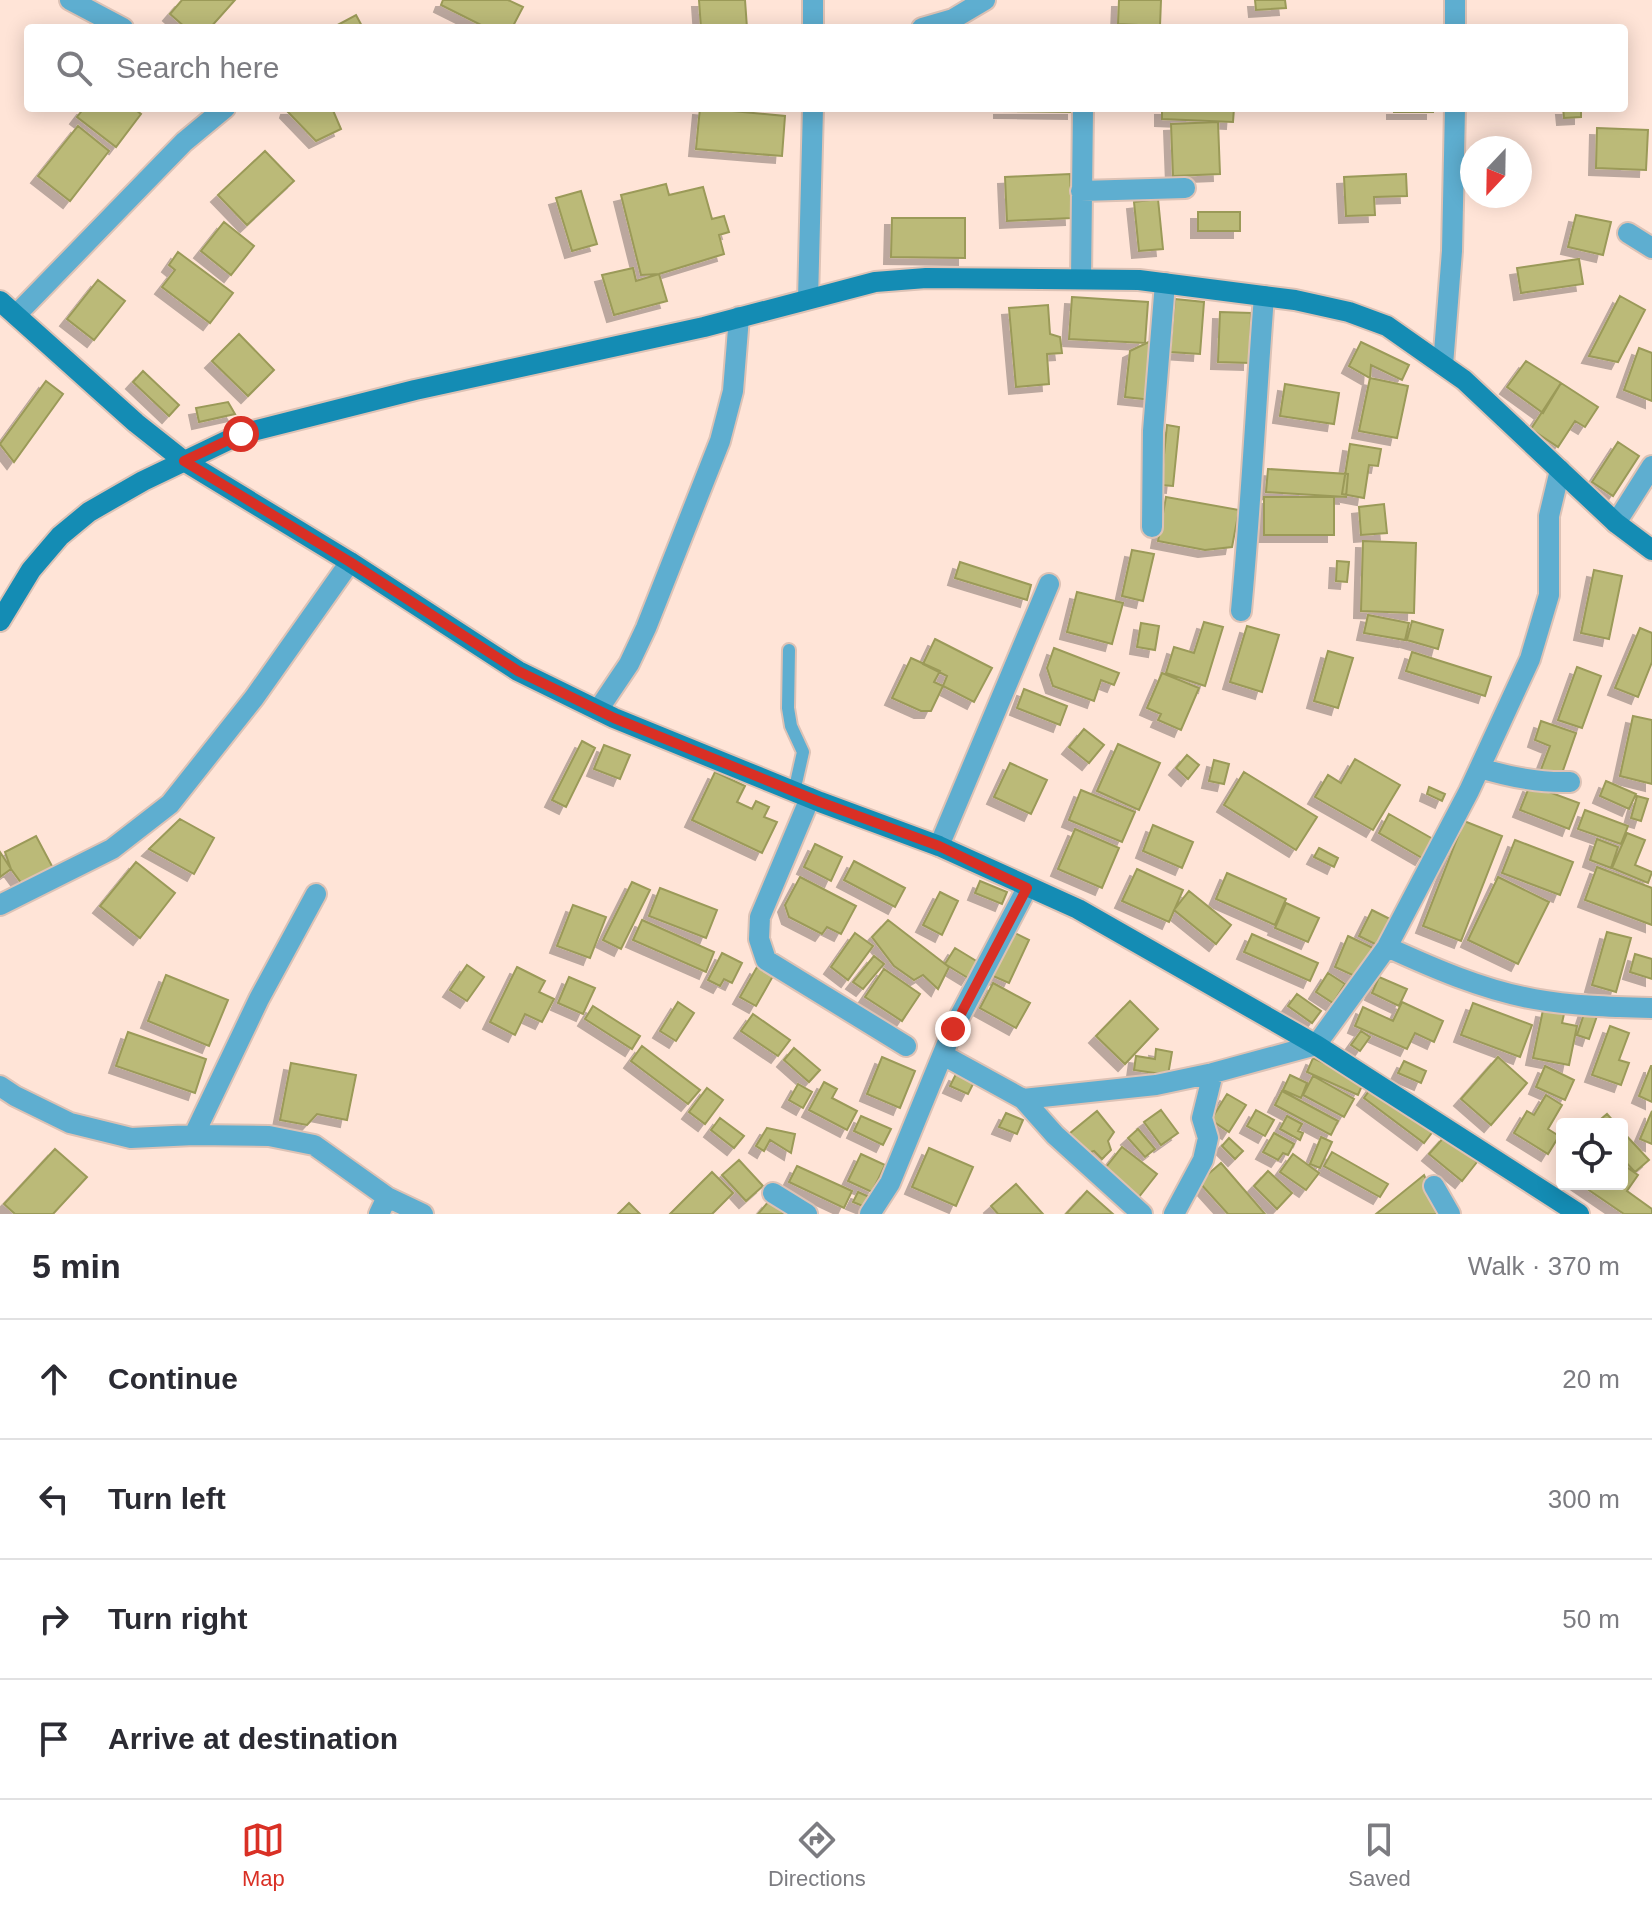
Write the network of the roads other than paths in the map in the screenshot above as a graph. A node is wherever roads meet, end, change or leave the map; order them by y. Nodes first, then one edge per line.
1 (70, 0) edge
2 (813, 0) edge
3 (985, 0) edge
4 (1455, 0) edge
5 (115, 24) edge
6 (813, 24) edge
7 (936, 24) edge
8 (1455, 24) edge
9 (220, 112) edge
10 (813, 112) edge
11 (1083, 112) edge
12 (1455, 112) edge
13 (1185, 188) dead end
14 (1081, 191) junction
15 (1628, 233) dead end
16 (1652, 248) edge
17 (1081, 279) junction
18 (1165, 283) junction
19 (1264, 296) junction
20 (808, 299) junction
21 (8, 308) edge
22 (739, 317) junction
23 (1443, 365) junction
24 (184, 461) junction
25 (1652, 466) edge
26 (1560, 470) junction
27 (1616, 523) junction
28 (1152, 527) dead end
29 (1652, 550) edge
30 (350, 562) junction
31 (1049, 584) dead end
32 (1241, 611) dead end
33 (0, 621) edge
34 (789, 650) dead end
35 (598, 710) junction
36 (1480, 768) junction
37 (1570, 782) dead end
38 (802, 795) junction
39 (939, 846) junction
40 (1027, 888) junction
41 (316, 894) dead end
42 (0, 905) edge
43 (1387, 947) junction
44 (1652, 1008) edge
45 (1316, 1045) junction
46 (906, 1046) dead end
47 (943, 1055) junction
48 (1213, 1073) junction
49 (0, 1086) edge
50 (1023, 1099) junction
51 (194, 1135) junction
52 (1434, 1186) dead end
53 (773, 1193) dead end
54 (383, 1206) edge
55 (423, 1214) edge
56 (807, 1214) edge
57 (870, 1214) edge
58 (1142, 1214) edge
59 (1174, 1214) edge
60 (1450, 1214) edge
61 (1579, 1214) edge

1 - 5 street
2 - 6 street
3 - 7 street
4 - 8 street
9 - 21 street
10 - 20 street
11 - 14 street
12 - 23 street
13 - 14 street
14 - 17 street
15 - 16 street
17 - 18 street
17 - 20 street
18 - 19 street
18 - 28 street
19 - 23 street
19 - 32 street
20 - 22 street
21 - 24 street
22 - 24 street
22 - 35 street
23 - 26 street
24 - 30 street
24 - 33 street
25 - 27 street
26 - 27 street
26 - 36 street
27 - 29 street
30 - 35 street
30 - 42 street
31 - 39 street
34 - 38 lane
35 - 38 street
36 - 37 street
36 - 43 street
38 - 39 street
38 - 46 street
39 - 40 street
40 - 45 street
40 - 47 street
41 - 51 street
43 - 44 street
43 - 45 street
45 - 48 street
45 - 61 street
47 - 50 street
47 - 57 street
48 - 50 street
48 - 59 street
49 - 51 street
50 - 58 street
51 - 54 street
52 - 60 street
53 - 56 street
54 - 55 street

